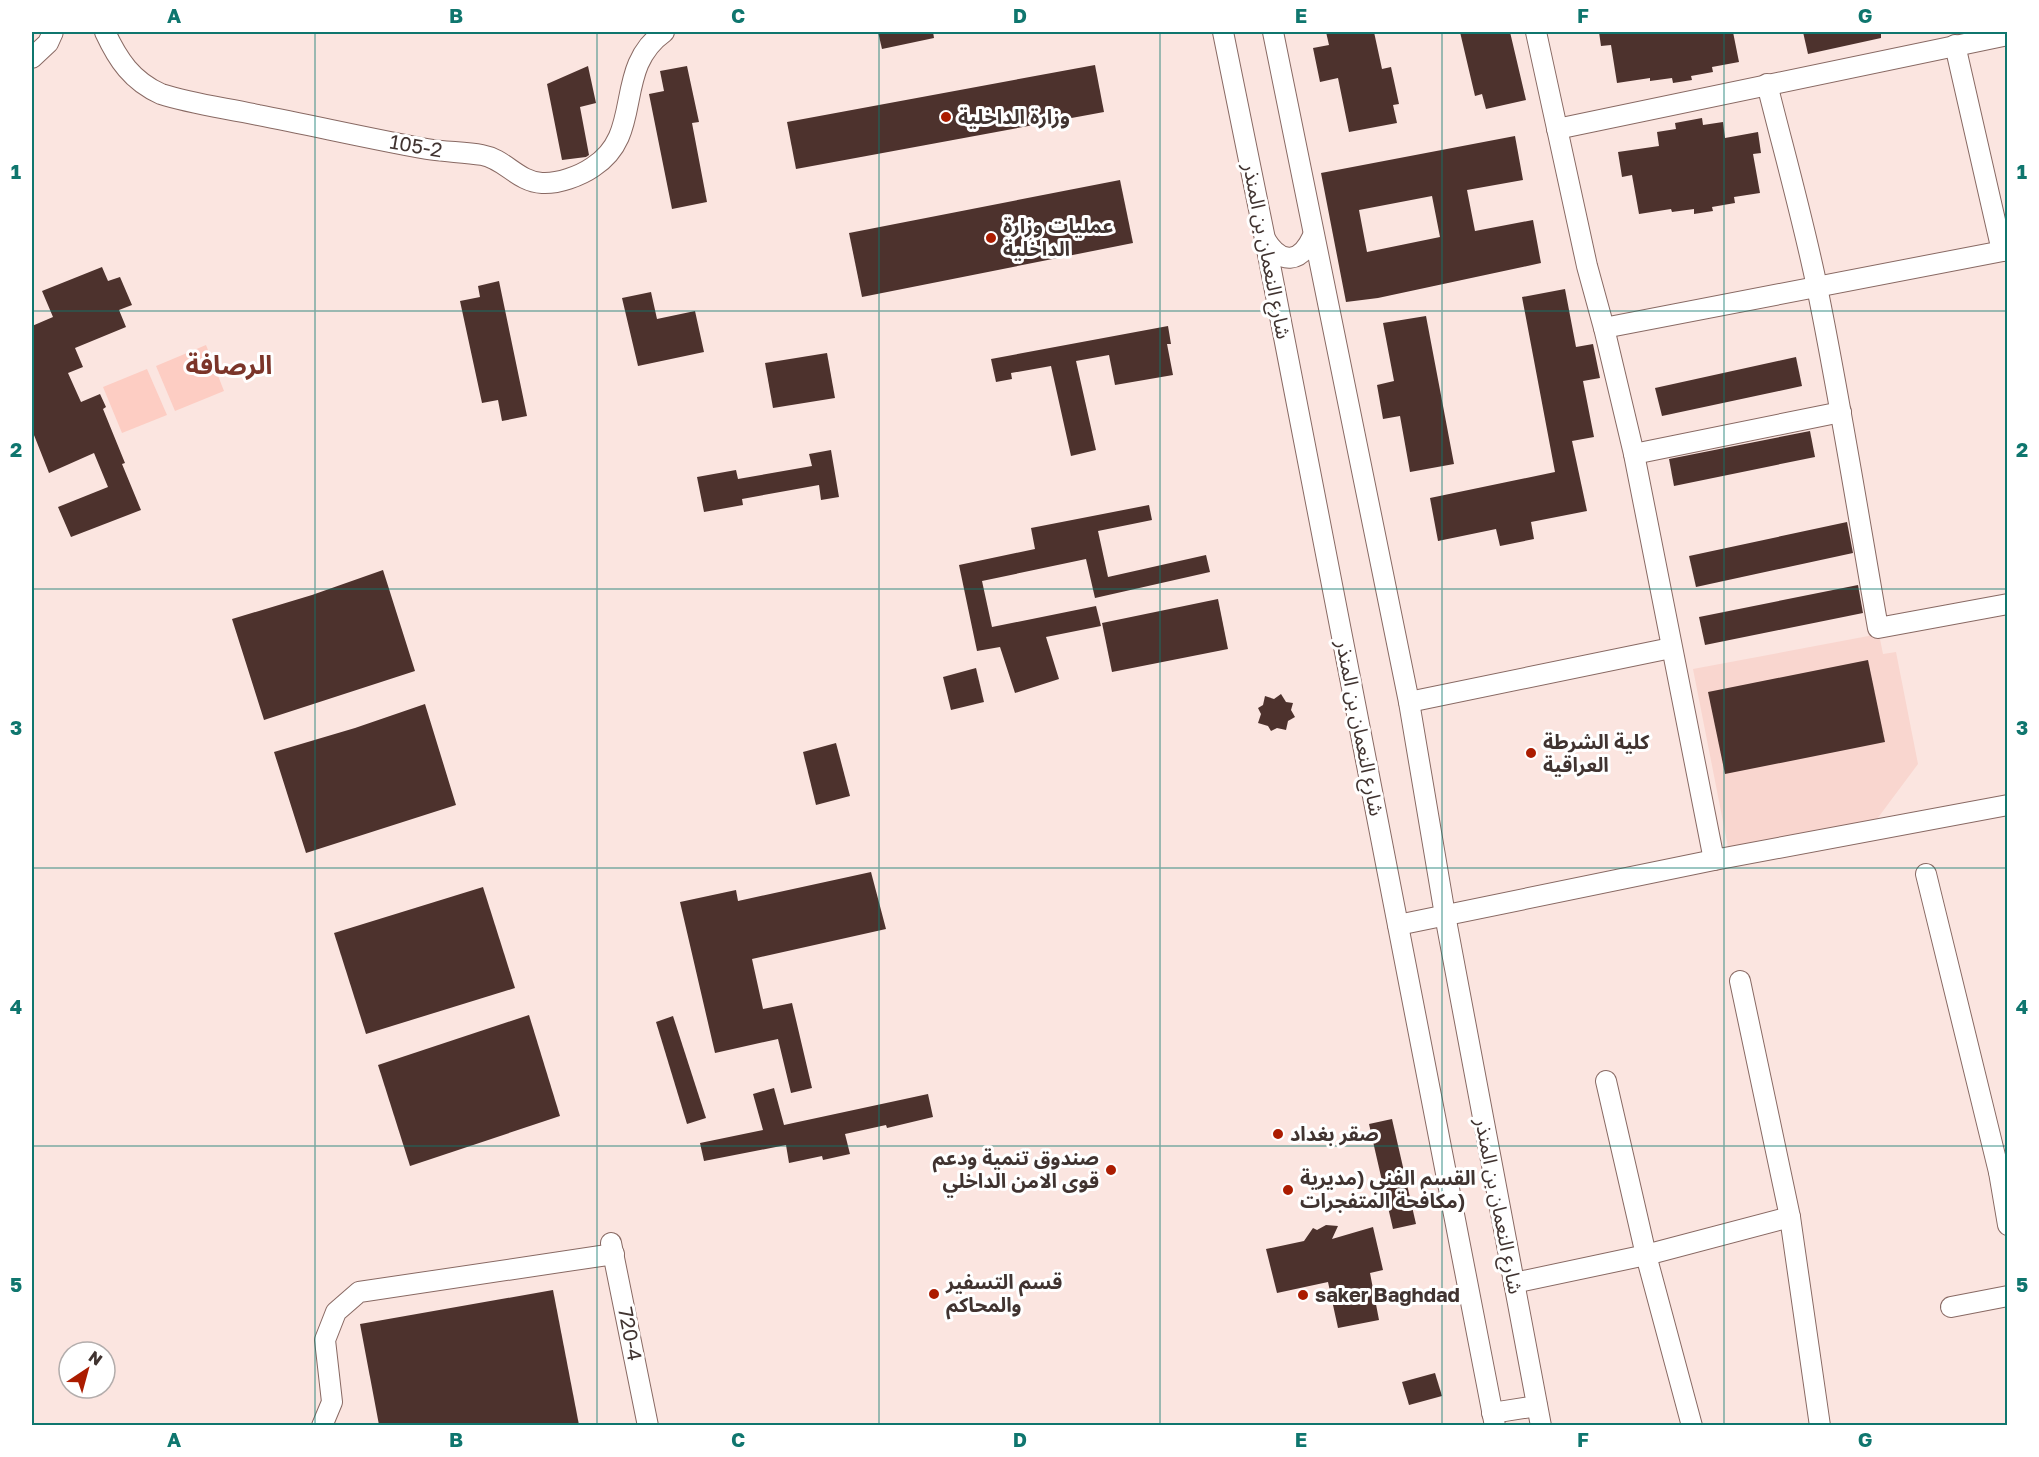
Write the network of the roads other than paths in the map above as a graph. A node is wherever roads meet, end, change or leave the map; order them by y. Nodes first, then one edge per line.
1 (53, 32) edge
2 (105, 32) edge
3 (664, 32) edge
4 (1223, 32) edge
5 (1273, 32) edge
6 (1536, 32) edge
7 (2007, 35) edge
8 (1955, 45) junction
9 (32, 58) edge
10 (1767, 84) junction
11 (1557, 129) junction
12 (1313, 236) junction
13 (1265, 239) junction
14 (2005, 251) edge
15 (1817, 286) junction
16 (1604, 328) junction
17 (1841, 412) junction
18 (1634, 454) junction
19 (2007, 604) edge
20 (1671, 648) junction
21 (1409, 702) junction
22 (2007, 805) edge
23 (1714, 860) junction
24 (1926, 874) dead end
25 (1445, 915) junction
26 (1398, 925) junction
27 (1740, 981) dead end
28 (1606, 1081) dead end
29 (2003, 1171) edge
30 (1790, 1217) junction
31 (2007, 1225) edge
32 (1646, 1255) junction
33 (1514, 1283) junction
34 (2007, 1296) edge
35 (1951, 1307) dead end
36 (1537, 1406) junction
37 (1493, 1419) edge
38 (322, 1425) edge
39 (648, 1425) edge
40 (1541, 1425) edge
41 (1692, 1425) edge
42 (1820, 1425) edge

1 - 9 street
2 - 3 street, 105-2
4 - 13 street, شارع النعمان بن المنذر
5 - 12 street, شارع النعمان بن المنذر
6 - 11 street
7 - 8 street
8 - 10 street
8 - 14 street
10 - 11 street
10 - 15 street
11 - 16 street
12 - 13 street
12 - 21 street, شارع النعمان بن المنذر
13 - 26 street, شارع النعمان بن المنذر
14 - 15 street
15 - 16 street
15 - 17 street
16 - 18 street
17 - 18 street
17 - 19 street
18 - 20 street
20 - 21 street
20 - 23 street
21 - 25 street, شارع النعمان بن المنذر
22 - 23 street
23 - 25 street
24 - 29 street
25 - 26 street
25 - 33 street, شارع النعمان بن المنذر
26 - 37 street, شارع النعمان بن المنذر
27 - 30 street
28 - 32 street
29 - 31 street
30 - 32 street
30 - 42 street
32 - 33 street
32 - 41 street
33 - 36 street, شارع النعمان بن المنذر
34 - 35 street
36 - 37 street
36 - 40 street, شارع النعمان بن المنذر
38 - 39 street, 720-4

